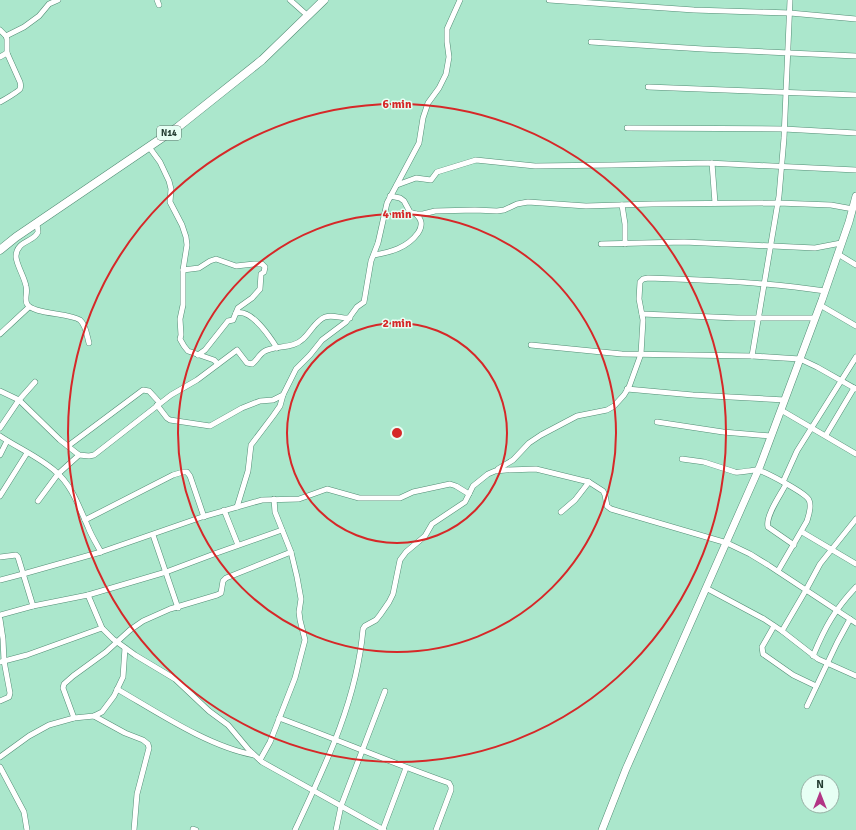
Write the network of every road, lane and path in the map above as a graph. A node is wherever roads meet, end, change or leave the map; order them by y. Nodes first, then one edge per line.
1 (58, 0) edge
2 (290, 0) edge
3 (324, 0) edge
4 (460, 0) edge
5 (549, 0) edge
6 (790, 0) edge
7 (48, 2) edge
8 (790, 13) junction
9 (308, 16) junction
10 (856, 19) edge
11 (2, 33) edge
12 (591, 42) dead end
13 (6, 53) junction
14 (788, 53) junction
15 (856, 56) edge
16 (0, 57) edge
17 (648, 86) dead end
18 (786, 92) junction
19 (856, 95) edge
20 (0, 102) edge
21 (627, 128) dead end
22 (784, 129) junction
23 (856, 133) edge
24 (149, 147) junction
25 (712, 163) junction
26 (782, 166) junction
27 (856, 170) edge
28 (397, 185) junction
29 (390, 196) junction
30 (856, 196) edge
31 (715, 203) junction
32 (778, 203) junction
33 (622, 205) junction
34 (853, 209) junction
35 (416, 214) junction
36 (37, 223) junction
37 (842, 243) junction
38 (601, 244) dead end
39 (625, 244) junction
40 (2, 246) edge
41 (770, 246) junction
42 (838, 254) junction
43 (374, 255) junction
44 (856, 265) edge
45 (183, 270) junction
46 (764, 283) junction
47 (825, 291) junction
48 (820, 306) junction
49 (29, 307) junction
50 (236, 313) junction
51 (642, 314) junction
52 (350, 318) junction
53 (758, 318) junction
54 (815, 318) junction
55 (856, 326) edge
56 (0, 334) edge
57 (89, 343) dead end
58 (531, 345) dead end
59 (277, 348) junction
60 (641, 354) junction
61 (198, 355) junction
62 (752, 356) junction
63 (856, 357) edge
64 (800, 359) junction
65 (218, 364) junction
66 (841, 380) junction
67 (35, 382) dead end
68 (855, 388) edge
69 (627, 389) junction
70 (0, 390) edge
71 (283, 395) junction
72 (19, 400) junction
73 (785, 400) junction
74 (158, 404) junction
75 (781, 410) junction
76 (657, 422) dead end
77 (812, 427) junction
78 (0, 428) edge
79 (826, 435) junction
80 (0, 436) edge
81 (771, 436) junction
82 (8, 441) junction
83 (68, 446) junction
84 (27, 453) junction
85 (0, 454) edge
86 (856, 454) edge
87 (79, 455) junction
88 (682, 459) dead end
89 (758, 470) junction
90 (495, 471) junction
91 (58, 474) junction
92 (588, 482) junction
93 (785, 483) junction
94 (469, 494) junction
95 (0, 496) edge
96 (274, 499) junction
97 (38, 501) dead end
98 (237, 507) junction
99 (224, 510) junction
100 (561, 512) dead end
101 (204, 517) junction
102 (856, 519) edge
103 (85, 520) junction
104 (282, 530) junction
105 (802, 532) junction
106 (153, 535) junction
107 (727, 543) junction
108 (238, 545) junction
109 (794, 545) junction
110 (831, 549) junction
111 (101, 552) junction
112 (291, 552) junction
113 (0, 557) edge
114 (856, 564) edge
115 (166, 572) junction
116 (778, 572) junction
117 (23, 574) junction
118 (0, 580) edge
119 (856, 587) edge
120 (706, 588) junction
121 (806, 590) junction
122 (88, 595) junction
123 (33, 606) junction
124 (178, 608) junction
125 (837, 610) junction
126 (0, 615) edge
127 (0, 619) edge
128 (850, 619) junction
129 (856, 622) edge
130 (774, 626) junction
131 (102, 628) junction
132 (782, 630) junction
133 (116, 642) junction
134 (125, 648) junction
135 (813, 656) junction
136 (2, 662) edge
137 (827, 664) junction
138 (856, 676) edge
139 (816, 686) junction
140 (117, 689) junction
141 (385, 691) dead end
142 (0, 701) edge
143 (807, 706) dead end
144 (94, 716) junction
145 (74, 718) junction
146 (279, 718) junction
147 (336, 738) junction
148 (363, 751) junction
149 (255, 756) junction
150 (0, 757) edge
151 (260, 760) junction
152 (0, 767) edge
153 (406, 768) junction
154 (313, 791) junction
155 (341, 806) junction
156 (26, 830) edge
157 (134, 830) edge
158 (295, 830) edge
159 (336, 830) edge
160 (383, 830) edge
161 (436, 830) edge
162 (602, 830) edge

1 - 7 street
2 - 9 street
3 - 9 main road, N14
4 - 28 street
5 - 8 street
6 - 8 street
7 - 11 street
8 - 10 street
8 - 14 street
9 - 24 main road, N14
11 - 13 street
12 - 14 street
13 - 16 street
13 - 20 street
14 - 15 street
14 - 18 street
17 - 18 street
18 - 19 street
18 - 22 street
21 - 22 street
22 - 23 street
22 - 26 street
24 - 36 main road, N14
24 - 45 street
25 - 26 street
25 - 28 street
25 - 31 street
26 - 27 street
26 - 32 street
28 - 29 street
29 - 35 street
29 - 43 street
30 - 34 main road
31 - 32 street
31 - 33 street
32 - 34 street
32 - 41 street
33 - 35 street
33 - 39 street
34 - 37 main road
35 - 43 street
36 - 40 main road, N14
36 - 49 street
37 - 41 street
37 - 42 main road
38 - 39 street
39 - 41 street
41 - 46 street
42 - 44 street
42 - 47 main road
43 - 52 street
45 - 50 street
45 - 61 street
46 - 47 street
46 - 51 street
46 - 53 street
47 - 48 main road
48 - 54 main road
48 - 55 street
49 - 56 street
49 - 57 street
50 - 59 street
50 - 61 street
51 - 53 street
51 - 60 street
52 - 59 street
52 - 71 street
53 - 54 street
53 - 62 street
54 - 64 main road
58 - 60 street
59 - 65 street
60 - 62 street
60 - 69 street
61 - 65 street
62 - 64 street
63 - 66 street
64 - 66 street
64 - 73 main road
65 - 74 street
66 - 68 street
66 - 77 street
67 - 72 street
68 - 79 street
69 - 73 street
69 - 90 street
70 - 72 street
71 - 74 street
71 - 98 street
72 - 78 street
72 - 83 street
73 - 75 main road
74 - 83 street
74 - 87 street
75 - 77 street
75 - 81 main road
76 - 81 street
77 - 79 street
77 - 93 street
79 - 86 street
80 - 82 street
81 - 89 main road
82 - 84 street
82 - 85 street
83 - 87 street
84 - 91 street
84 - 95 street
87 - 91 street
88 - 89 street
89 - 93 street
89 - 107 main road
90 - 92 street
90 - 94 street
91 - 97 street
91 - 103 street
92 - 100 street
92 - 107 street
93 - 105 street
93 - 109 street
94 - 96 street
94 - 147 street
96 - 98 street
96 - 104 street
98 - 99 street
99 - 101 street
99 - 108 street
101 - 103 street
101 - 106 street
102 - 110 street
103 - 111 street
104 - 108 street
104 - 112 street
105 - 109 street
105 - 110 street
106 - 111 street
106 - 115 street
107 - 116 street
107 - 120 main road
108 - 115 street
109 - 116 street
110 - 114 street
110 - 121 street
111 - 117 street
112 - 124 street
112 - 146 street
113 - 117 street
115 - 122 street
115 - 124 street
116 - 121 street
117 - 118 street
117 - 123 street
119 - 125 street
120 - 130 street
120 - 162 main road
121 - 125 street
121 - 132 street
122 - 123 street
122 - 131 street
123 - 126 street
124 - 133 street
125 - 128 street
125 - 135 street
127 - 136 street
128 - 129 street
128 - 137 street
130 - 132 street
130 - 139 street
131 - 133 street
131 - 136 street
132 - 135 street
133 - 134 street
133 - 145 street
134 - 140 street
134 - 149 street
135 - 137 street
136 - 142 street
137 - 138 street
137 - 139 street
139 - 143 street
140 - 144 street
140 - 149 street
141 - 148 street
144 - 145 street
144 - 157 street
145 - 150 street
146 - 147 street
146 - 151 street
147 - 148 street
147 - 154 street
148 - 153 street
148 - 155 street
149 - 151 street
151 - 154 street
152 - 156 street
153 - 160 street
153 - 161 street
154 - 155 street
154 - 158 street
155 - 159 street
155 - 160 street

